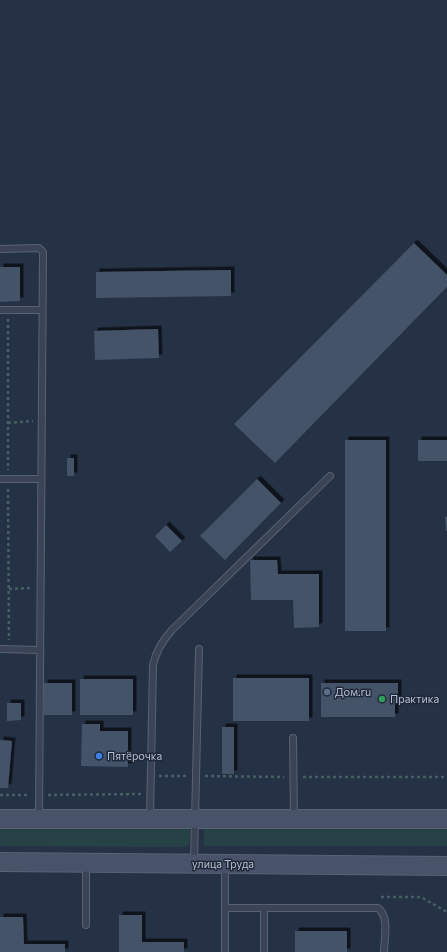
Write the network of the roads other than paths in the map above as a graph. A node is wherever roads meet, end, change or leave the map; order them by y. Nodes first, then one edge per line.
1 (0, 249) edge
2 (0, 310) edge
3 (42, 310) junction
4 (330, 476) dead end
5 (0, 479) edge
6 (41, 479) junction
7 (0, 649) edge
8 (199, 649) dead end
9 (40, 650) junction
10 (294, 738) dead end
11 (0, 818) edge
12 (39, 818) junction
13 (150, 819) junction
14 (196, 819) junction
15 (294, 819) junction
16 (447, 819) edge
17 (0, 862) edge
18 (86, 862) junction
19 (194, 864) junction
20 (225, 864) junction
21 (447, 866) edge
22 (225, 908) junction
23 (264, 908) junction
24 (86, 924) dead end
25 (225, 952) edge
26 (264, 952) edge
27 (384, 952) edge

1 - 3 lane
2 - 3 lane
3 - 6 lane
4 - 13 lane
5 - 6 lane
6 - 9 lane
7 - 9 lane
8 - 14 lane
9 - 12 lane
10 - 15 lane
11 - 12 main road
12 - 13 main road
13 - 14 main road
14 - 15 main road
14 - 19 lane
15 - 16 main road
17 - 18 main road, улица Труда
18 - 19 main road, улица Труда
18 - 24 lane
19 - 20 main road, улица Труда
20 - 21 main road, улица Труда
20 - 22 lane
22 - 23 lane
22 - 25 lane
23 - 26 lane
23 - 27 lane

